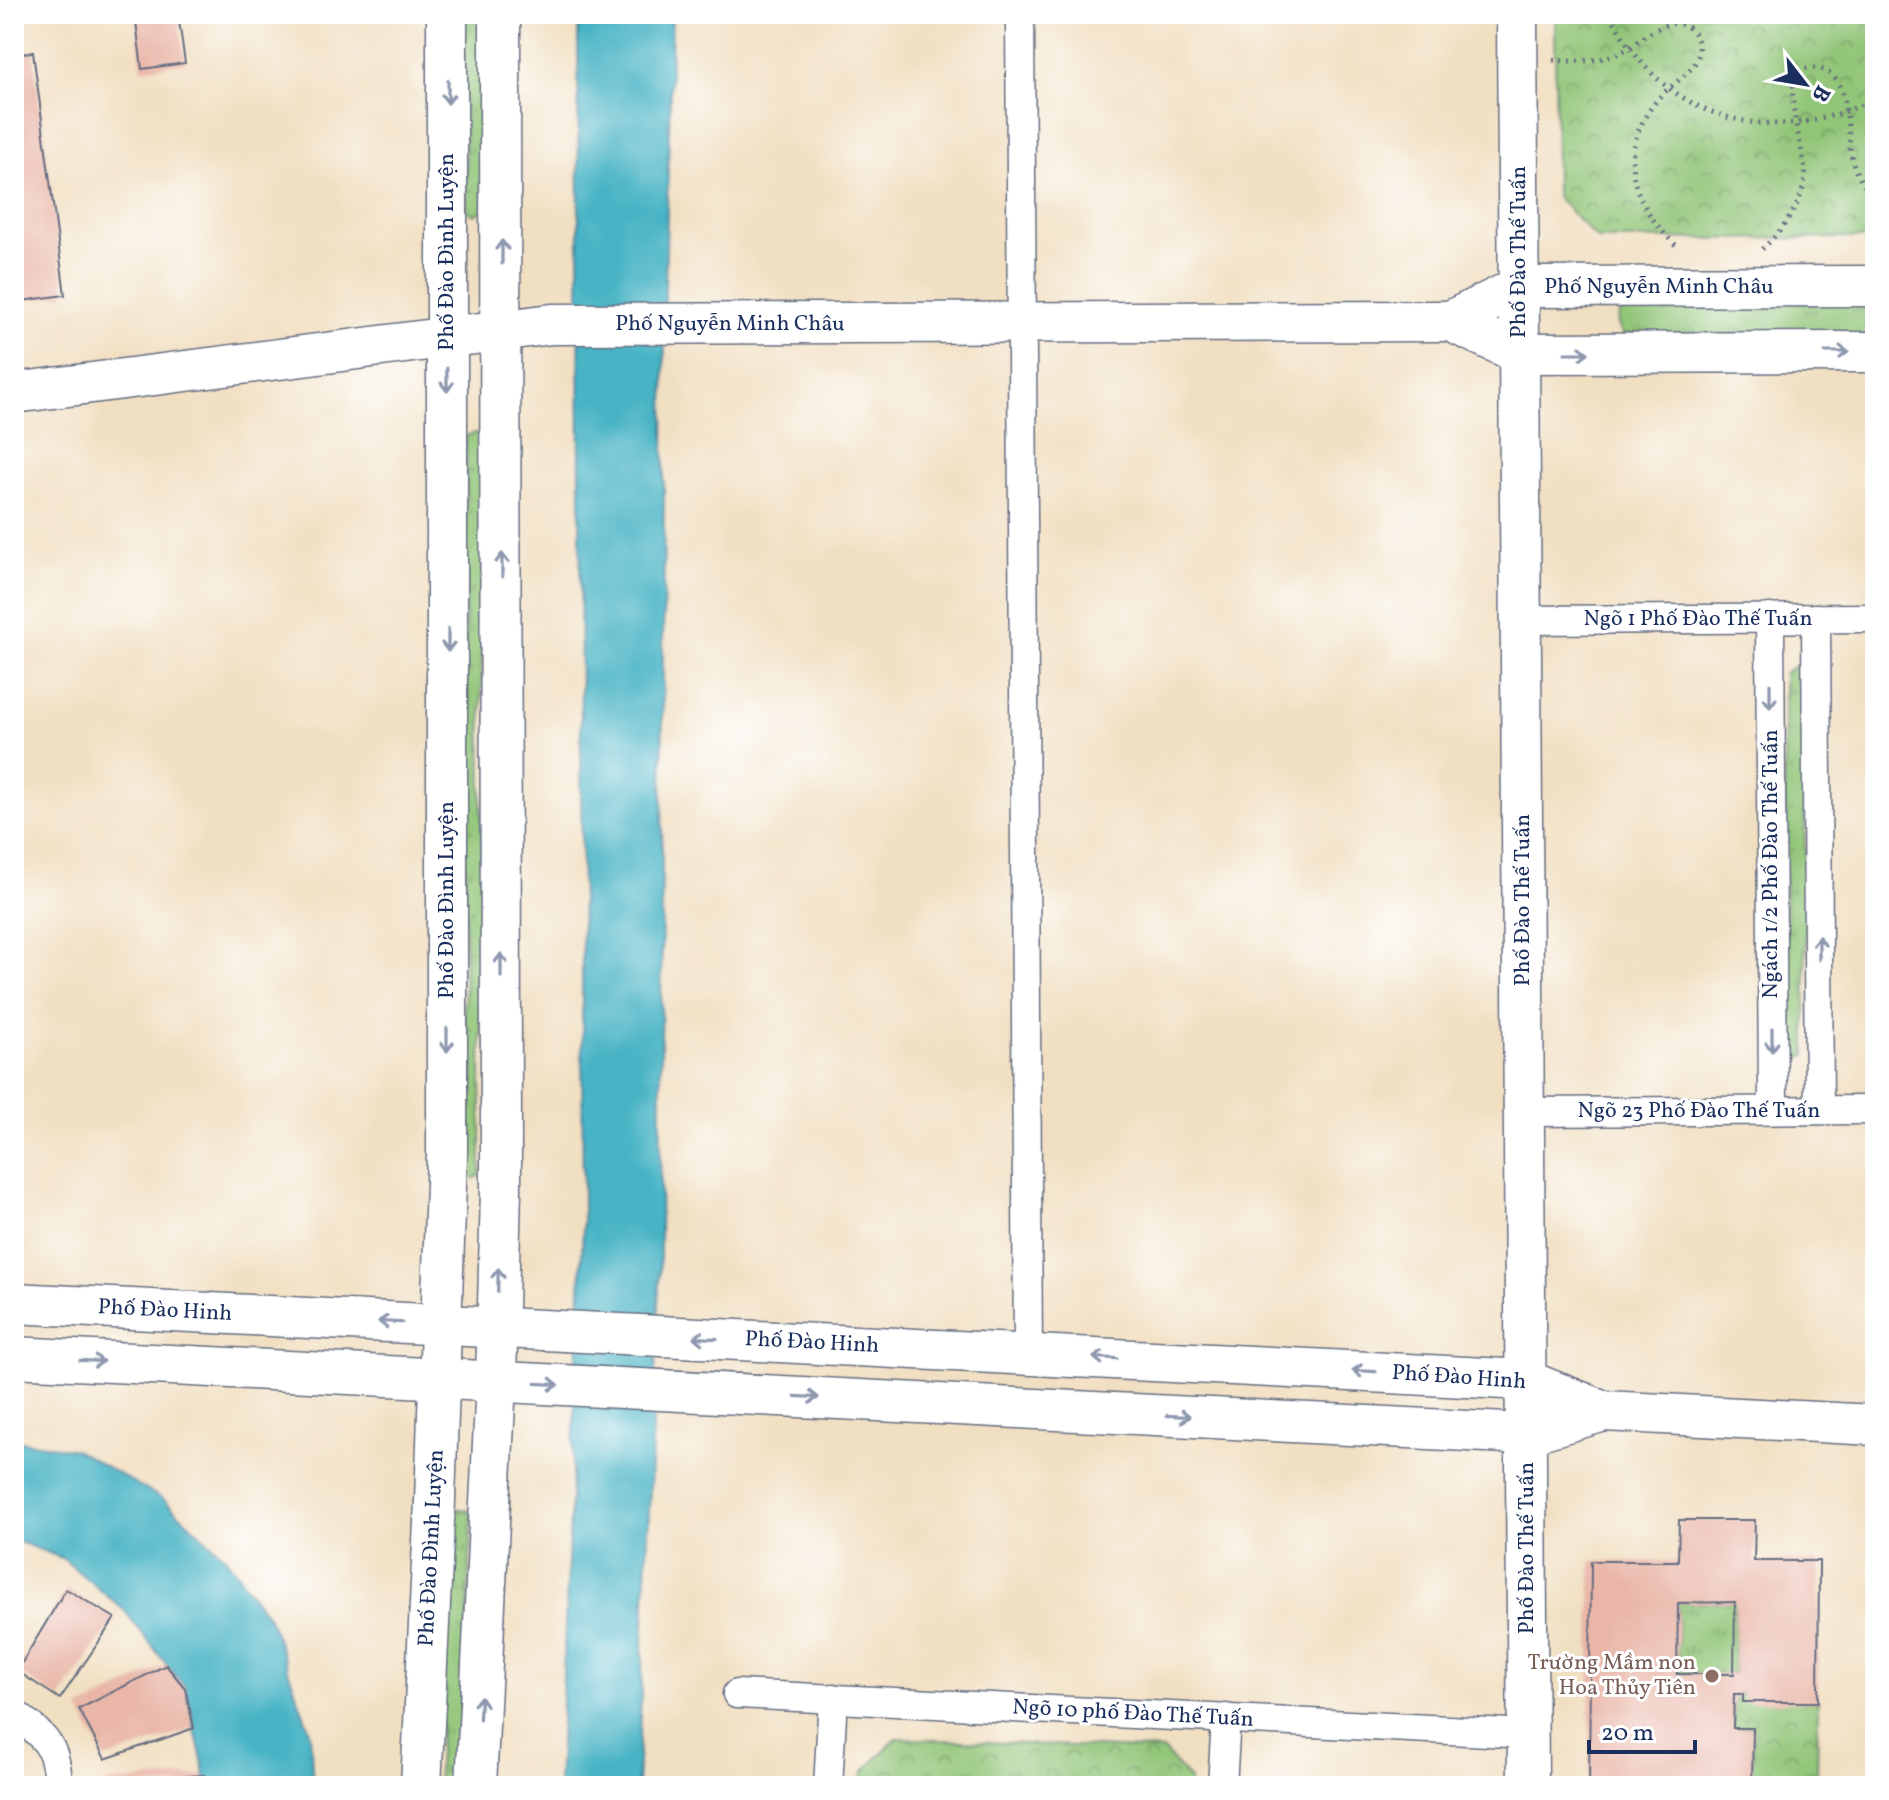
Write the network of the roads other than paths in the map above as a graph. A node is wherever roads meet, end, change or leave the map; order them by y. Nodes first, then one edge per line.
1 (447, 14) edge
2 (500, 14) edge
3 (1020, 14) edge
4 (1517, 14) edge
5 (1875, 286) edge
6 (1519, 287) junction
7 (1450, 321) junction
8 (1022, 323) junction
9 (502, 330) junction
10 (446, 336) junction
11 (1875, 352) edge
12 (1519, 353) junction
13 (14, 393) edge
14 (1770, 618) junction
15 (1816, 618) junction
16 (1875, 618) edge
17 (1521, 620) junction
18 (1773, 1110) junction
19 (1819, 1110) junction
20 (1875, 1110) edge
21 (1524, 1112) junction
22 (14, 1303) edge
23 (441, 1325) junction
24 (497, 1327) junction
25 (1028, 1354) junction
26 (14, 1357) edge
27 (439, 1379) junction
28 (1525, 1380) junction
29 (496, 1382) junction
30 (1604, 1411) junction
31 (1875, 1425) edge
32 (1526, 1434) junction
33 (737, 1694) dead end
34 (833, 1698) junction
35 (14, 1713) edge
36 (1226, 1718) junction
37 (1528, 1734) junction
38 (58, 1786) edge
39 (421, 1786) edge
40 (476, 1786) edge
41 (828, 1786) edge
42 (1222, 1786) edge
43 (1528, 1786) edge

1 -> 10 street, Phố Đào Đình Luyện
9 -> 2 street
3 - 8 street
4 - 6 street, Phố Đào Thế Tuấn
5 - 6 street, Phố Nguyễn Minh Châu
6 - 7 street, Phố Nguyễn Minh Châu
6 - 12 street, Phố Đào Thế Tuấn
7 - 8 street, Phố Nguyễn Minh Châu
7 - 12 street, Phố Nguyễn Minh Châu
8 - 9 street, Phố Nguyễn Minh Châu
8 - 25 street
9 - 10 street, Phố Nguyễn Minh Châu
24 -> 9 street
10 - 13 street, Phố Nguyễn Minh Châu
10 -> 23 street, Phố Đào Đình Luyện
12 -> 11 street, Phố Nguyễn Minh Châu
12 - 17 street, Phố Đào Thế Tuấn
14 - 15 street, Ngõ 1 Phố Đào Thế Tuấn
14 - 17 street, Ngõ 1 Phố Đào Thế Tuấn
14 -> 18 street, Ngách 1/2 Phố Đào Thế Tuấn
15 - 16 street, Ngõ 1 Phố Đào Thế Tuấn
19 -> 15 street, Ngách 1/2 Phố Đào Thế Tuấn
17 - 21 street, Phố Đào Thế Tuấn
18 - 19 street, Ngõ 23 Phố Đào Thế Tuấn
18 - 21 street, Ngõ 23 Phố Đào Thế Tuấn
19 - 20 street, Ngõ 23 Phố Đào Thế Tuấn
21 - 28 street, Phố Đào Thế Tuấn
23 -> 22 street, Phố Đào Hinh
23 - 24 street, Phố Đào Hinh
23 - 27 street, Phố Đào Đình Luyện
25 -> 24 street, Phố Đào Hinh
24 - 29 street
28 -> 25 street, Phố Đào Hinh
26 -> 27 street, Phố Đào Hinh
27 - 29 street, Phố Đào Hinh
27 - 39 street, Phố Đào Đình Luyện
28 - 30 street, Phố Đào Hinh
28 - 32 street, Phố Đào Thế Tuấn
29 -> 32 street, Phố Đào Hinh
40 -> 29 street
30 - 31 street, Phố Đào Hinh
30 - 32 street, Phố Đào Hinh
32 - 37 street, Phố Đào Thế Tuấn
33 - 34 street, Ngõ 10 phố Đào Thế Tuấn
34 - 36 street, Ngõ 10 phố Đào Thế Tuấn
34 - 41 street
35 - 38 street
36 - 37 street, Ngõ 10 phố Đào Thế Tuấn
36 - 42 street, Ngõ 10 phố Đào Thế Tuấn
37 - 43 street, Phố Đào Thế Tuấn

